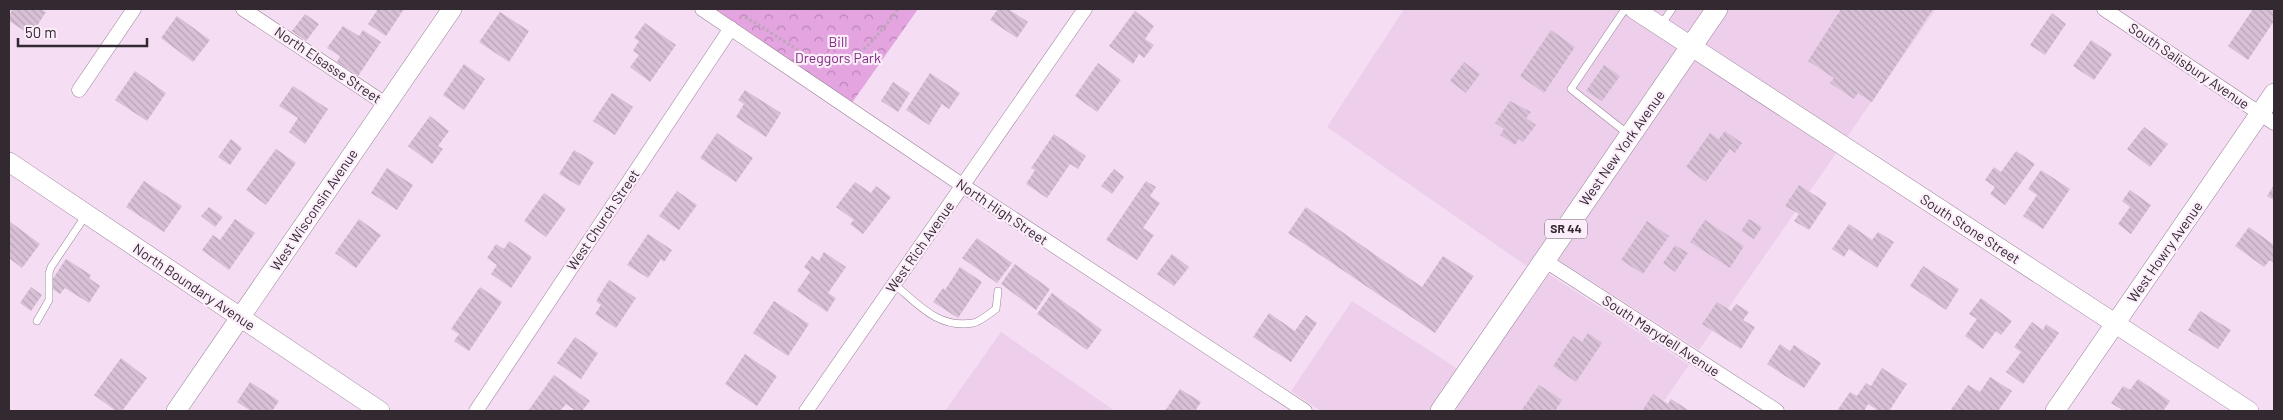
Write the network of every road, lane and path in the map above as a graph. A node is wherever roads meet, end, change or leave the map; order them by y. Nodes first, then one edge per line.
1 (134, 9) edge
2 (243, 9) edge
3 (452, 9) edge
4 (702, 9) edge
5 (898, 9) edge
6 (1084, 9) edge
7 (1625, 9) edge
8 (1634, 9) edge
9 (1672, 9) edge
10 (2104, 9) edge
11 (1712, 11) edge
12 (741, 16) dead end
13 (1660, 26) junction
14 (731, 28) junction
15 (1692, 47) junction
16 (79, 90) dead end
17 (2274, 93) edge
18 (387, 105) junction
19 (2267, 118) edge
20 (1630, 136) junction
21 (9, 162) edge
22 (962, 185) junction
23 (86, 214) junction
24 (1544, 260) junction
25 (894, 284) junction
26 (998, 291) dead end
27 (240, 318) junction
28 (38, 320) dead end
29 (2116, 323) junction
30 (176, 411) edge
31 (380, 411) edge
32 (476, 411) edge
33 (806, 411) edge
34 (1305, 411) edge
35 (1441, 411) edge
36 (1777, 411) edge
37 (2055, 411) edge
38 (2249, 411) edge

1 - 16 street
2 - 18 street, North Elsasse Street
3 - 18 street, West Wisconsin Avenue
4 - 14 street, North High Street
5 - 12 path
6 - 22 street, West Rich Avenue
7 - 20 lane
8 - 13 street, South Stone Street
9 - 13 lane
10 - 19 street, South Salisbury Avenue
11 - 15 main road, West New York Avenue / SR 44
13 - 15 street, South Stone Street
14 - 22 street, North High Street
14 - 32 street, West Church Street
15 - 20 main road, West New York Avenue / SR 44
15 - 29 street, South Stone Street
17 - 19 street, West Howry Avenue
18 - 27 street, West Wisconsin Avenue
19 - 29 street, West Howry Avenue
20 - 24 main road, West New York Avenue / SR 44
21 - 23 street, North Boundary Avenue
22 - 25 street, West Rich Avenue
22 - 34 street, North High Street
23 - 27 street, North Boundary Avenue
23 - 28 lane
24 - 35 main road, West New York Avenue / SR 44
24 - 36 street, South Marydell Avenue
25 - 26 lane
25 - 33 street, West Rich Avenue
27 - 30 street, West Wisconsin Avenue
27 - 31 street, North Boundary Avenue
29 - 37 street, West Howry Avenue
29 - 38 street, South Stone Street

